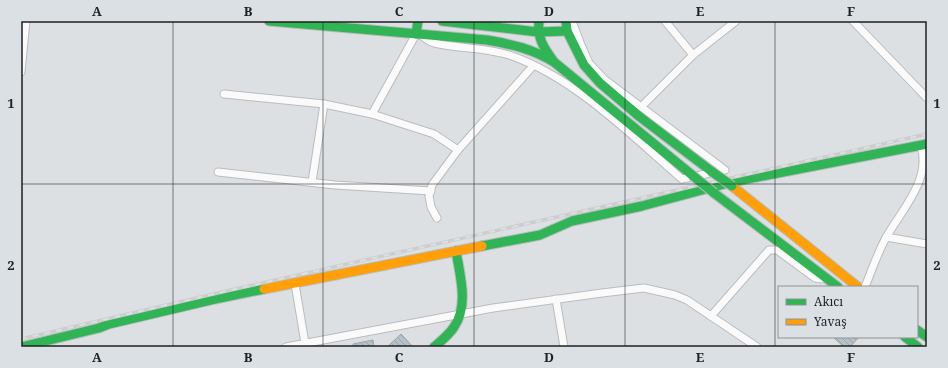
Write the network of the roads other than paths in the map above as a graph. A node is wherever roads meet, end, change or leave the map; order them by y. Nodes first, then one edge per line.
1 (26, 21) edge
2 (269, 21) edge
3 (418, 21) edge
4 (442, 21) edge
5 (506, 21) edge
6 (539, 21) edge
7 (566, 21) edge
8 (572, 21) edge
9 (665, 21) edge
10 (736, 21) edge
11 (853, 21) edge
12 (479, 25) junction
13 (567, 31) junction
14 (538, 32) junction
15 (417, 34) junction
16 (693, 55) junction
17 (554, 62) junction
18 (533, 66) junction
19 (21, 72) edge
20 (224, 94) dead end
21 (927, 98) edge
22 (324, 104) junction
23 (641, 107) junction
24 (372, 114) junction
25 (924, 145) edge
26 (458, 150) junction
27 (218, 172) dead end
28 (312, 182) junction
29 (430, 191) junction
30 (437, 218) dead end
31 (886, 237) junction
32 (927, 244) edge
33 (456, 251) junction
34 (824, 277) junction
35 (295, 284) junction
36 (837, 286) edge
37 (857, 286) edge
38 (865, 286) edge
39 (556, 299) junction
40 (461, 314) junction
41 (711, 316) junction
42 (918, 331) edge
43 (927, 337) edge
44 (905, 338) edge
45 (305, 343) junction
46 (21, 347) edge
47 (286, 347) edge
48 (434, 347) edge
49 (564, 347) edge
50 (757, 347) edge
51 (918, 347) edge

1 - 19 street
2 - 15 main road
3 - 15 main road
4 - 12 main road
5 - 12 main road
6 - 14 main road
7 - 13 main road
8 - 23 street
9 - 16 street
10 - 16 street
11 - 21 street
12 - 14 main road
13 - 14 main road
13 - 37 main road, bridge
14 - 17 main road
15 - 17 main road
15 - 18 street
15 - 24 street
16 - 23 street
17 - 34 main road, bridge
18 - 23 street
18 - 26 street
20 - 22 street
22 - 24 street
22 - 28 street
24 - 26 street
25 - 31 street
25 - 33 main road
26 - 29 street
27 - 28 street
28 - 29 street
29 - 30 street
31 - 32 street
31 - 38 street
33 - 35 main road
33 - 40 main road
34 - 36 main road
34 - 41 street
35 - 45 street
35 - 46 main road
39 - 40 street
39 - 41 street
39 - 49 street
40 - 45 street
40 - 48 main road
41 - 50 street
42 - 43 main road
44 - 51 main road
45 - 47 street

